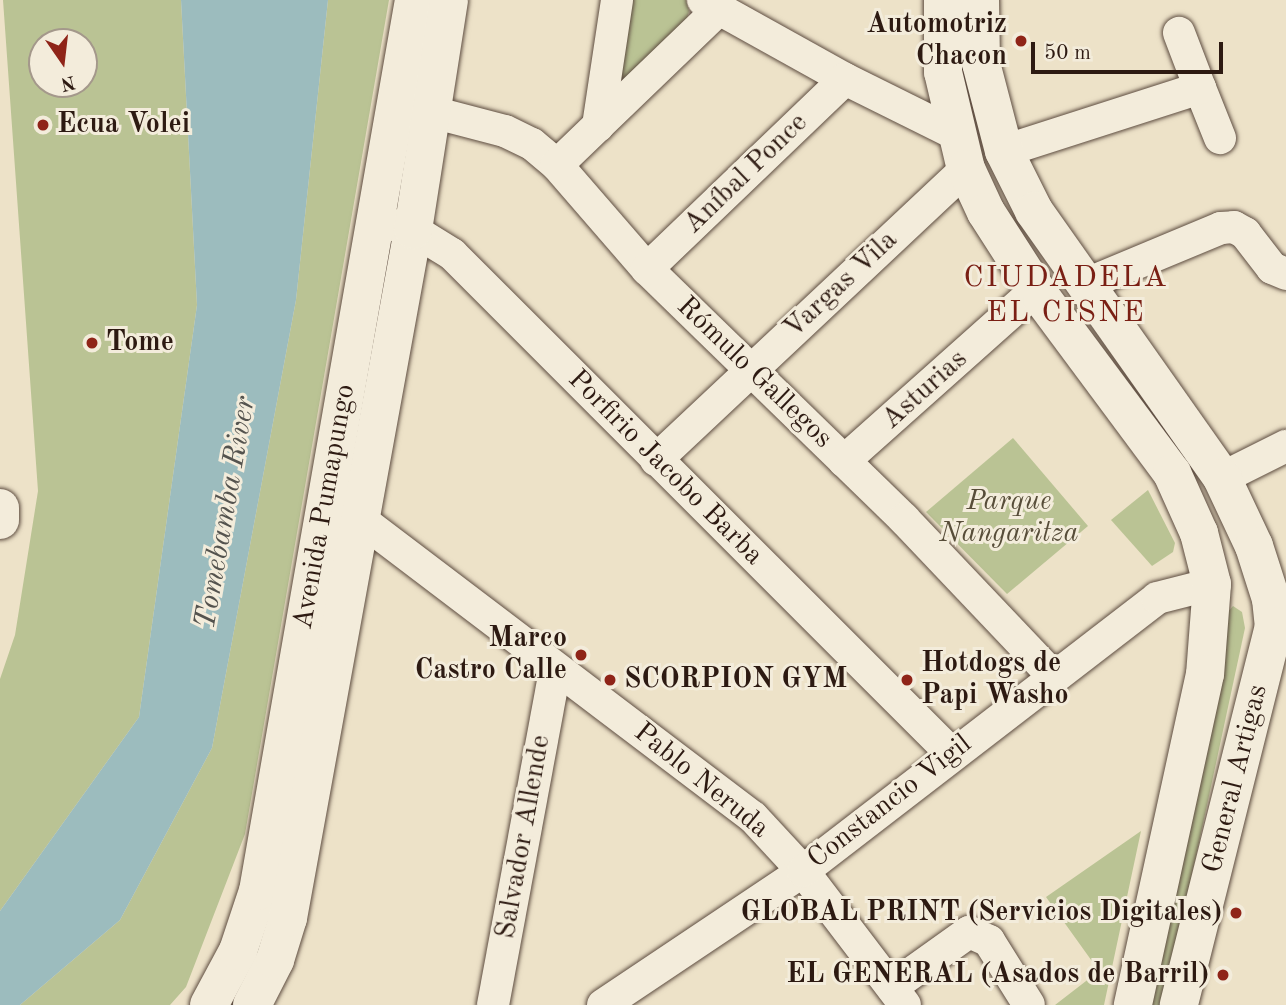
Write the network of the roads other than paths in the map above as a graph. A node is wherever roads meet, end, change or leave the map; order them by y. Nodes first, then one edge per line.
1 (414, 0) edge
2 (449, 0) edge
3 (617, 0) edge
4 (943, 0) edge
5 (980, 0) edge
6 (711, 4) edge
7 (1179, 33) dead end
8 (845, 79) junction
9 (1200, 88) junction
10 (432, 112) junction
11 (598, 126) junction
12 (954, 133) junction
13 (1220, 138) dead end
14 (1004, 150) junction
15 (557, 166) junction
16 (966, 169) junction
17 (366, 219) junction
18 (413, 230) junction
19 (647, 269) junction
20 (1286, 274) edge
21 (1084, 285) junction
22 (1036, 290) junction
23 (749, 370) junction
24 (1286, 446) edge
25 (656, 460) junction
26 (844, 461) junction
27 (1222, 478) junction
28 (0, 509) edge
29 (360, 519) junction
30 (0, 520) edge
31 (1212, 584) junction
32 (1282, 628) edge
33 (555, 670) junction
34 (1052, 675) junction
35 (951, 753) junction
36 (803, 871) junction
37 (898, 996) edge
38 (636, 997) edge
39 (259, 1001) edge
40 (209, 1005) edge
41 (493, 1005) edge
42 (603, 1005) edge
43 (1029, 1005) edge
44 (1133, 1005) edge
45 (1179, 1005) edge

1 - 17 street, Avenida Pumapungo
2 - 10 street, Avenida Pumapungo
3 - 11 street
4 - 12 street, General Artigas
5 - 14 street, General Artigas
6 - 8 street
6 - 11 street
7 - 9 street
8 - 12 street
8 - 19 street, Aníbal Ponce
9 - 13 street
9 - 14 street
10 - 15 street, Rómulo Gallegos
10 - 18 street, Avenida Pumapungo
11 - 15 street
12 - 16 street, General Artigas
14 - 21 street, General Artigas
15 - 19 street, Rómulo Gallegos
16 - 22 street, General Artigas
16 - 23 street, Vargas Vila
17 - 18 street, Porfirio Jacobo Barba
17 - 40 street, Avenida Pumapungo
18 - 25 street, Porfirio Jacobo Barba
18 - 29 street, Avenida Pumapungo
19 - 23 street, Rómulo Gallegos
20 - 21 street
21 - 27 street, General Artigas
22 - 26 street, Asturias
22 - 31 street, General Artigas
23 - 25 street, Vargas Vila
23 - 26 street, Rómulo Gallegos
24 - 27 street
25 - 35 street, Porfirio Jacobo Barba
26 - 34 street, Rómulo Gallegos
27 - 32 street, General Artigas
28 - 30 street
29 - 33 street, Pablo Neruda
29 - 39 street, Avenida Pumapungo
31 - 32 street
31 - 34 street, Constancio Vigil
31 - 44 street, General Artigas
32 - 45 street, General Artigas
33 - 36 street, Pablo Neruda
33 - 41 street, Salvador Allende
34 - 35 street, Constancio Vigil
35 - 36 street, Constancio Vigil
36 - 37 street, Pablo Neruda
36 - 38 street, Constancio Vigil
37 - 43 street
38 - 42 street, Constancio Vigil

